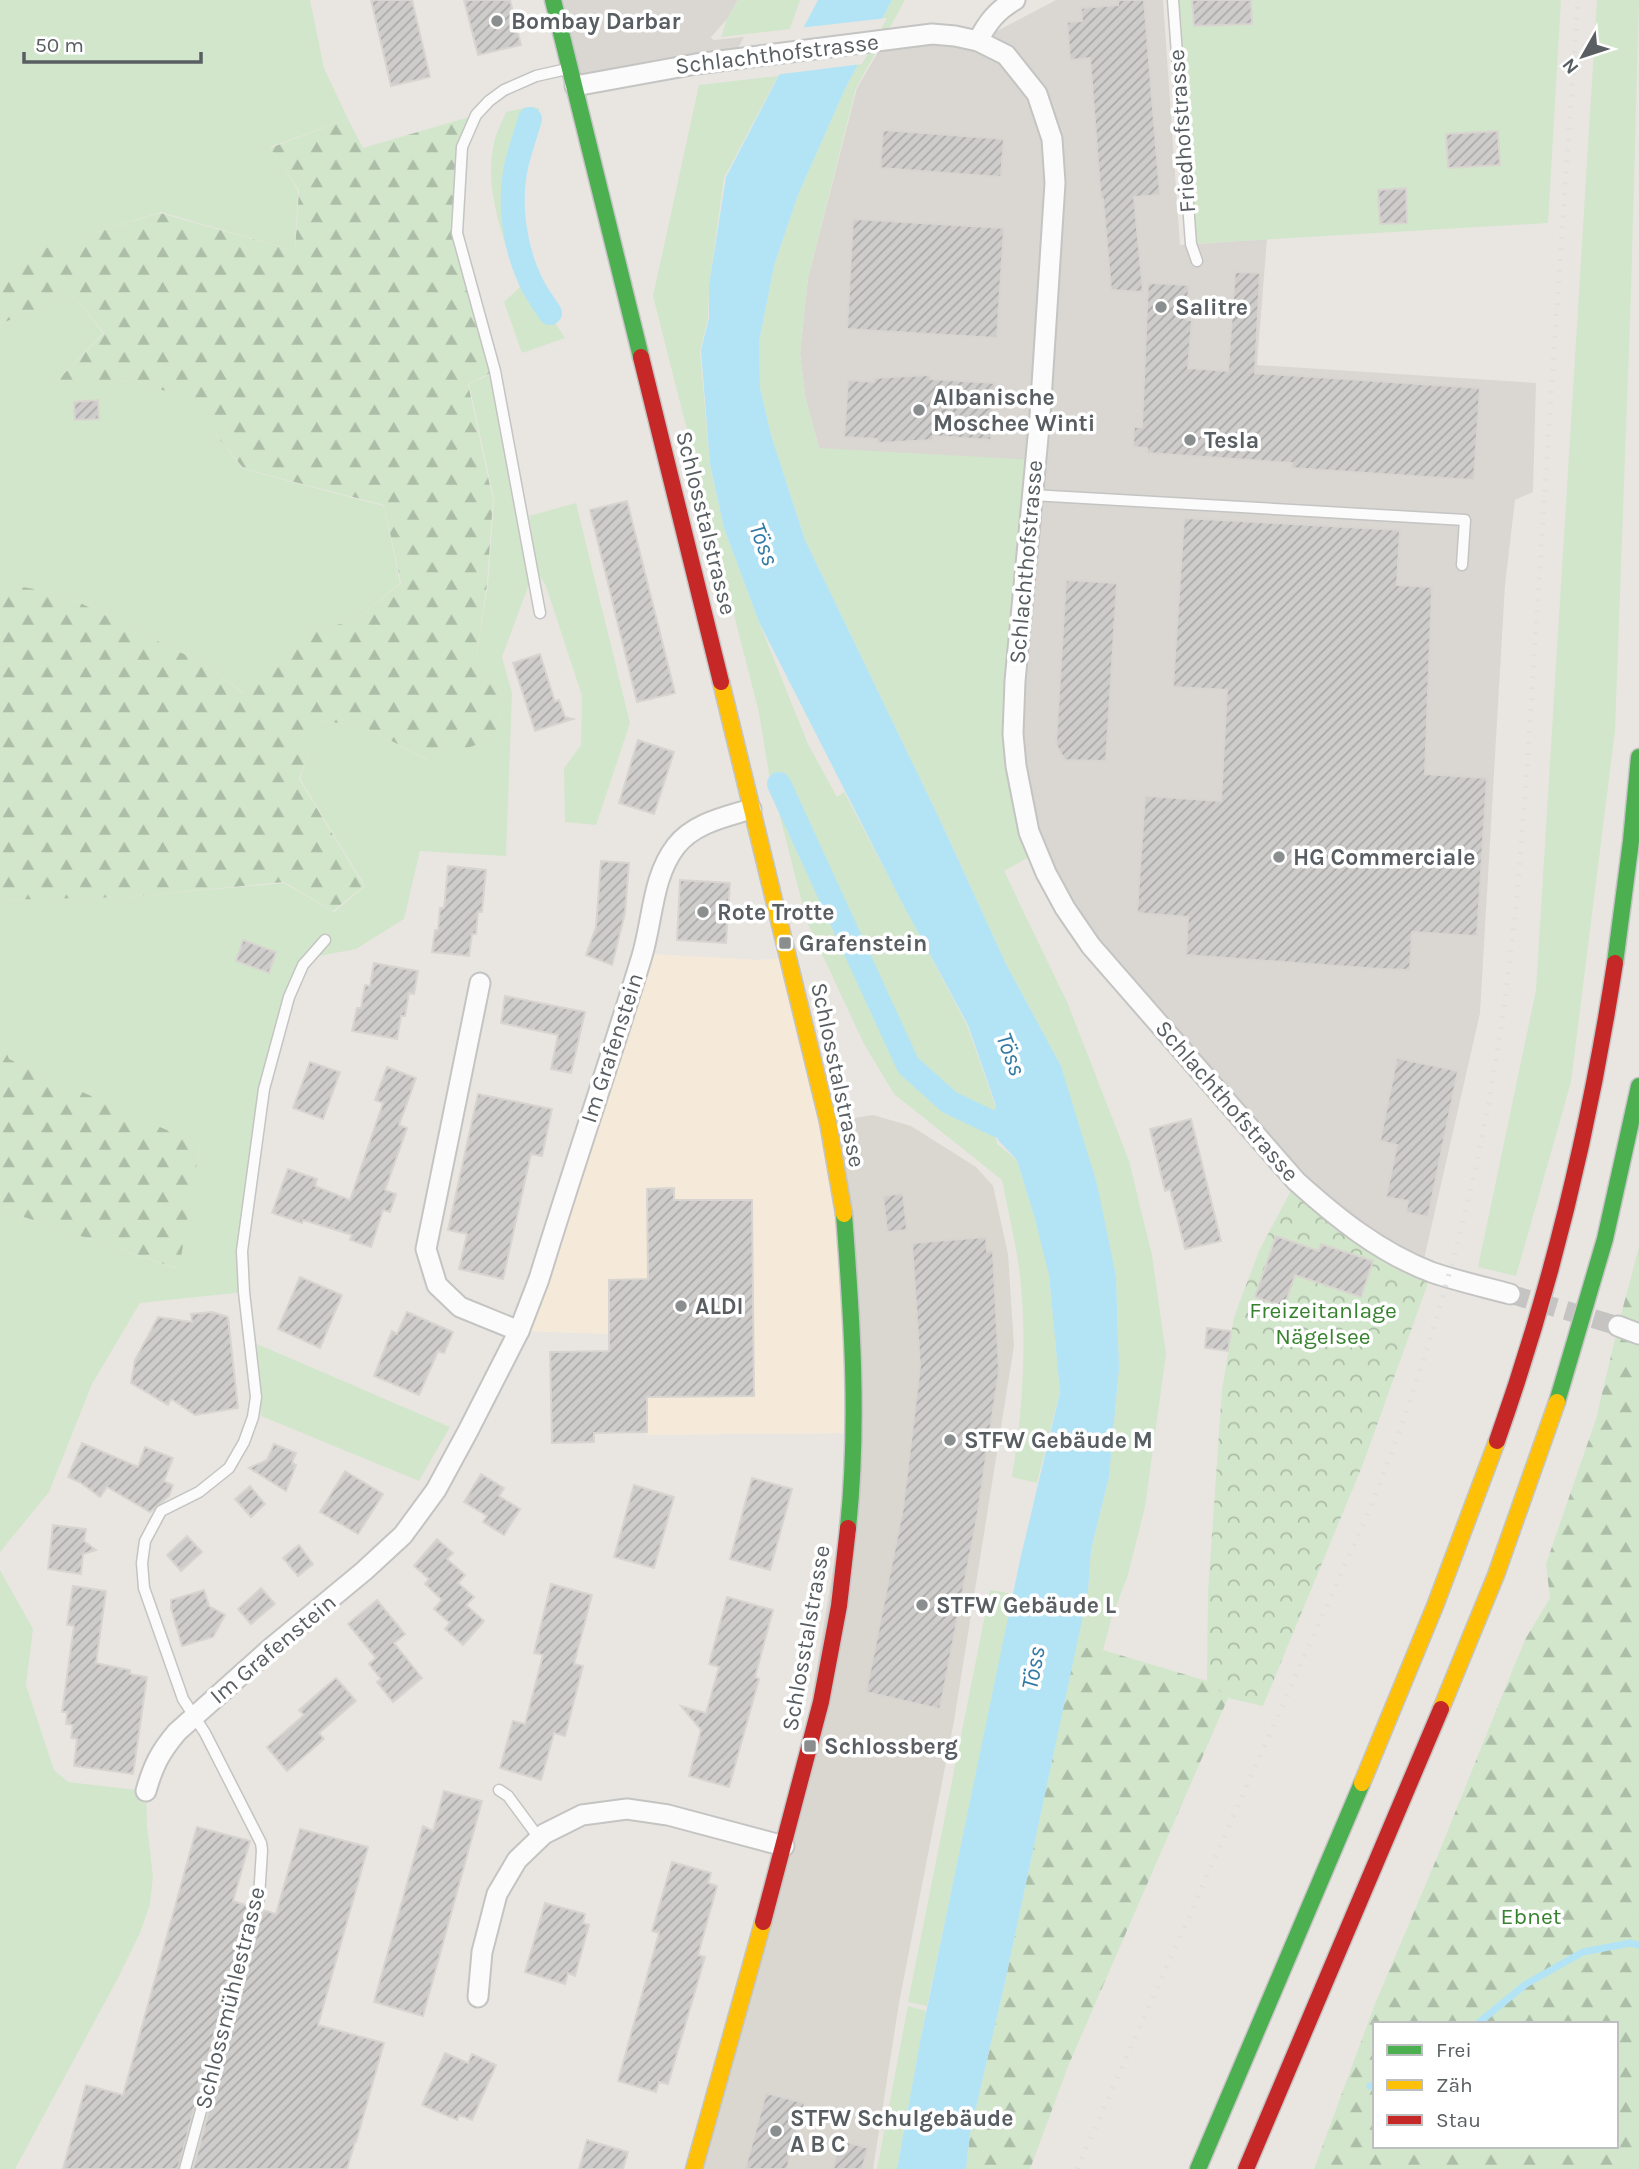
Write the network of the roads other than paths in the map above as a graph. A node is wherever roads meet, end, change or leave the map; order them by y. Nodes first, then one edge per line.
1 (553, 0) edge
2 (1015, 0) edge
3 (1173, 0) edge
4 (978, 41) junction
5 (573, 77) junction
6 (1197, 261) dead end
7 (1032, 495) junction
8 (1462, 565) dead end
9 (540, 613) dead end
10 (1639, 757) edge
11 (751, 809) junction
12 (325, 940) dead end
13 (480, 983) dead end
14 (1639, 1086) edge
15 (1510, 1294) tunnel mouth
16 (1618, 1326) tunnel mouth
17 (519, 1331) junction
18 (1639, 1334) edge
19 (193, 1716) junction
20 (499, 1790) dead end
21 (146, 1791) dead end
22 (539, 1838) junction
23 (784, 1846) junction
24 (478, 1997) dead end
25 (185, 2169) edge
26 (694, 2169) edge
27 (1198, 2169) edge
28 (1246, 2169) edge

1 - 5 main road, Schlosstalstrasse
2 - 4 street
3 - 6 lane, Friedhofstrasse
4 - 5 street, Schlachthofstrasse
4 - 7 street, Schlachthofstrasse
5 - 9 lane
5 - 11 main road, Schlosstalstrasse
7 - 8 lane
7 - 15 street, Schlachthofstrasse
10 - 27 main road
11 - 17 street, Im Grafenstein
11 - 23 main road, Schlosstalstrasse
12 - 19 lane, Im Grafenstein
13 - 17 street
14 - 28 main road
16 - 18 street
17 - 19 street, Im Grafenstein
19 - 21 street
19 - 25 lane, Schlossmühlestrasse
20 - 22 lane
22 - 23 street
22 - 24 street
23 - 26 main road, Schlosstalstrasse

